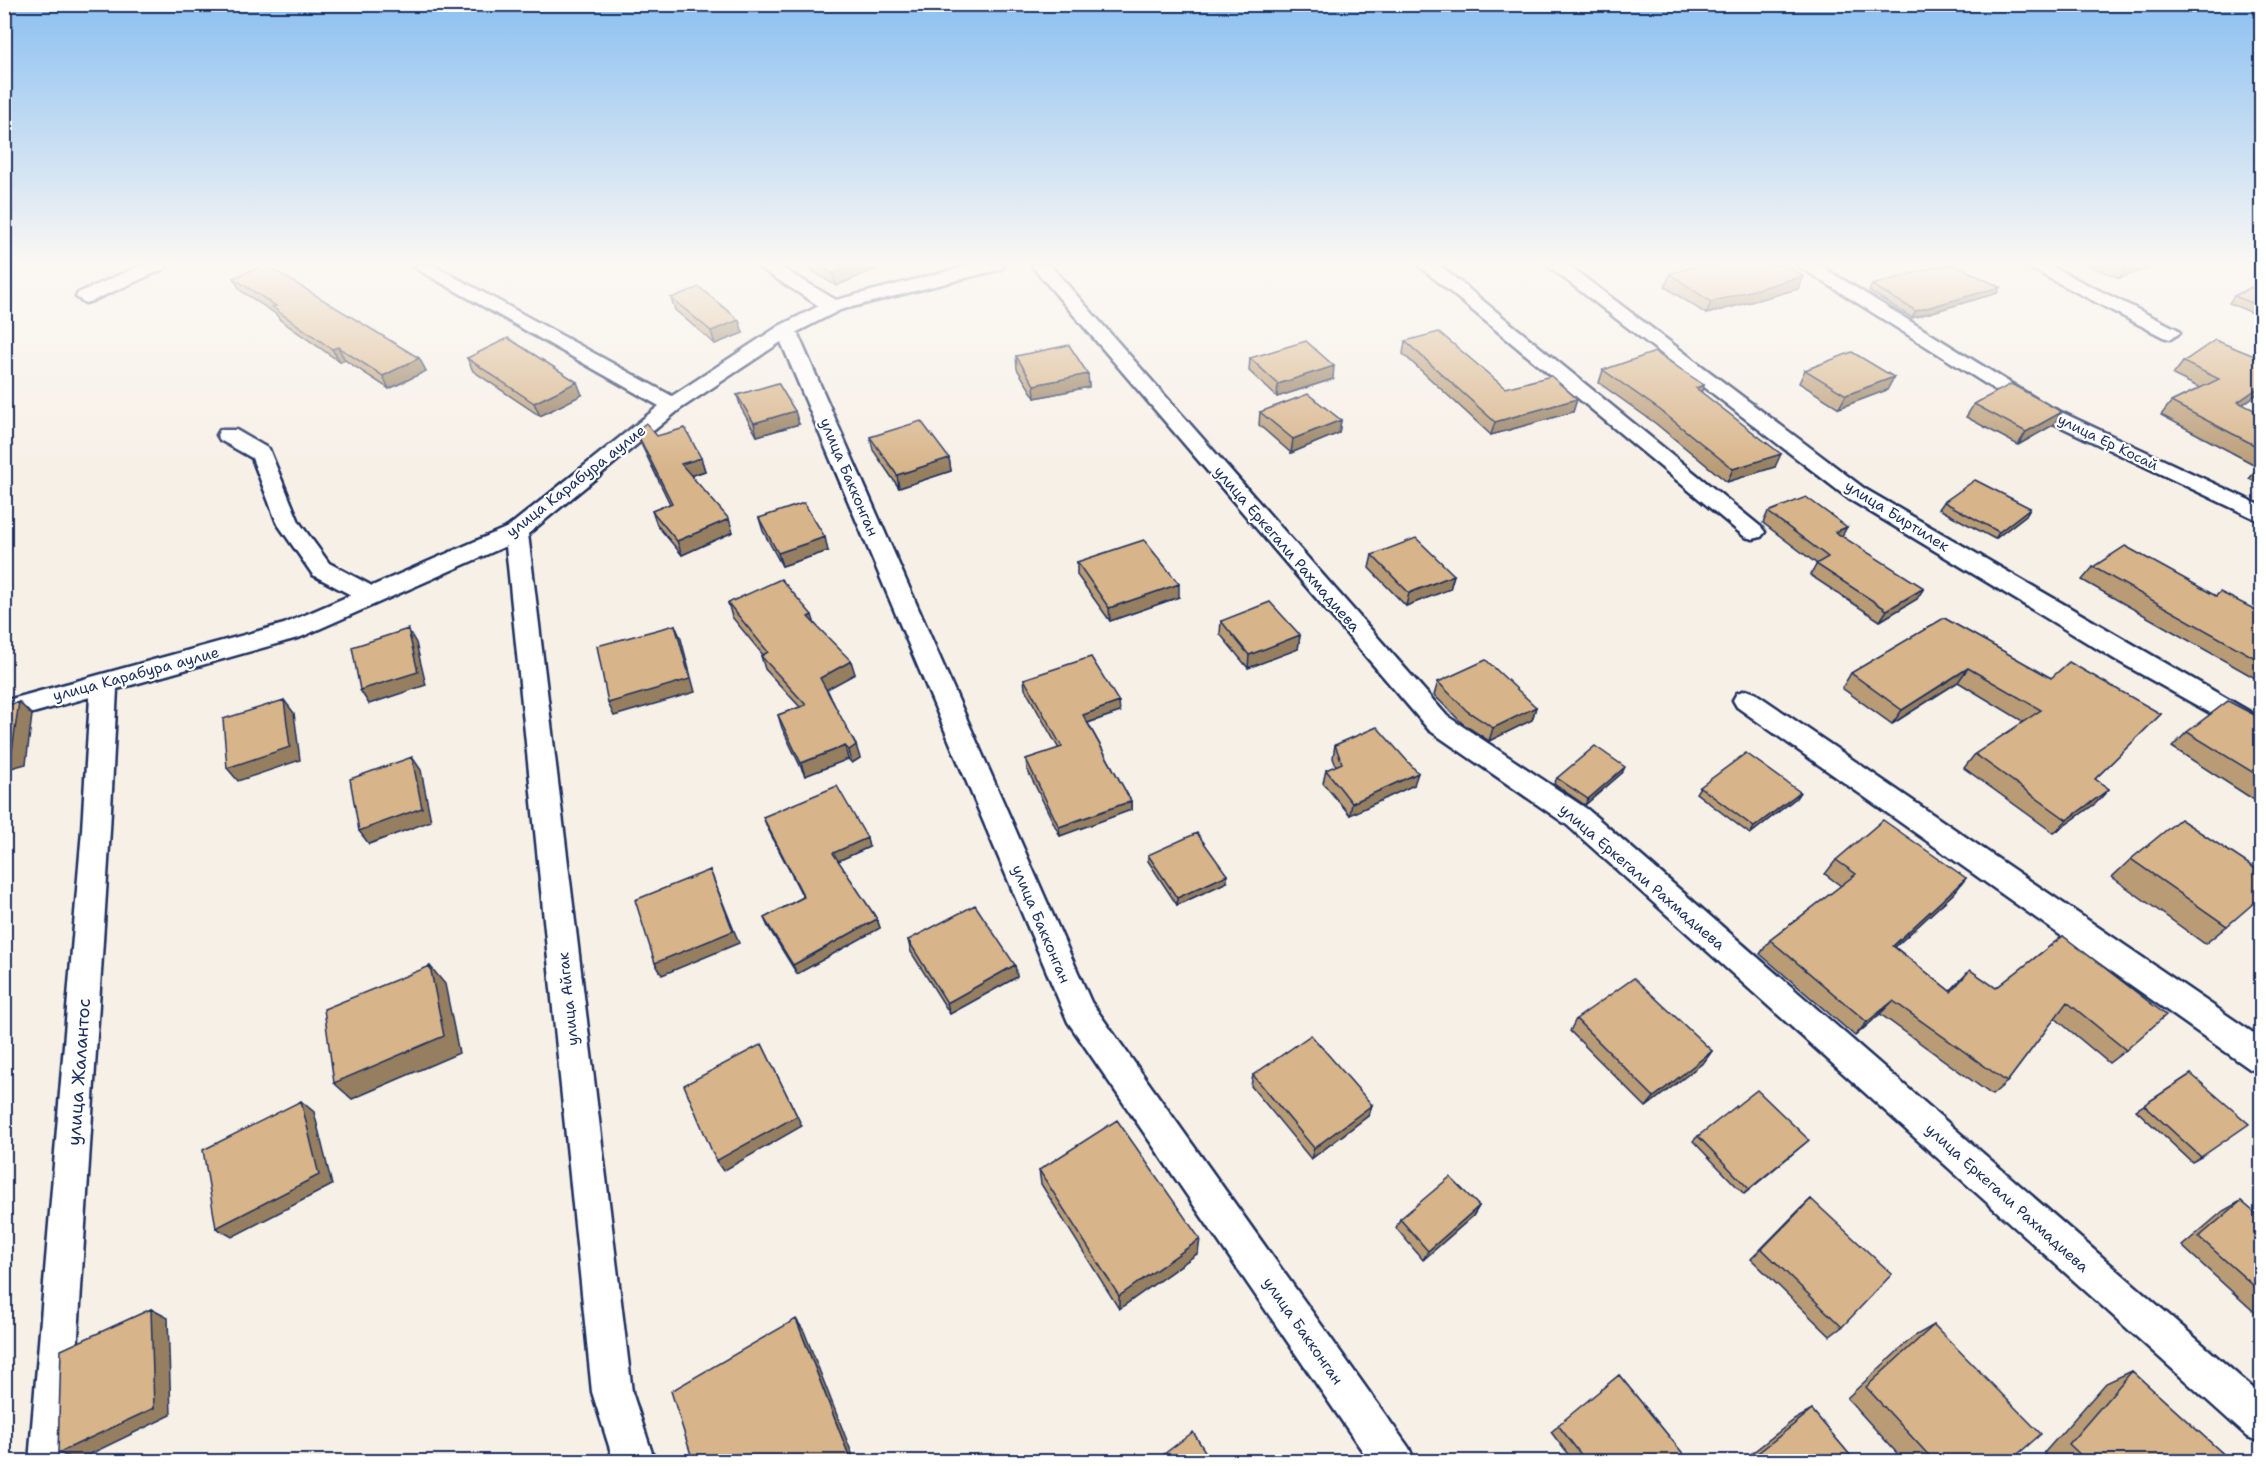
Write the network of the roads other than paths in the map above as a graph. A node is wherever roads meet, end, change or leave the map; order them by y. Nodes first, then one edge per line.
1 (543, 333) edge
2 (781, 333) edge
3 (787, 333) edge
4 (1099, 333) edge
5 (1511, 333) edge
6 (1646, 333) edge
7 (1917, 333) edge
8 (673, 405) junction
9 (228, 435) dead end
10 (2262, 515) edge
11 (516, 532) junction
12 (1753, 532) dead end
13 (372, 596) junction
14 (104, 683) junction
15 (1746, 700) dead end
16 (4, 711) edge
17 (2262, 732) edge
18 (2262, 1058) edge
19 (2262, 1424) edge
20 (49, 1461) edge
21 (635, 1461) edge
22 (1395, 1461) edge

1 - 8 street
2 - 8 street, улица Карабура аулие
3 - 22 street, улица Бакконган
4 - 19 street, улица Еркегали Рахмадиева
5 - 12 street
6 - 17 street, улица Биртилек
7 - 10 street, улица Ер Косай
8 - 11 street, улица Карабура аулие
9 - 13 street
11 - 13 street, улица Карабура аулие
11 - 21 street, улица Айгак
13 - 14 street, улица Карабура аулие
14 - 16 street, улица Карабура аулие
14 - 20 street, улица Жалантос
15 - 18 street

